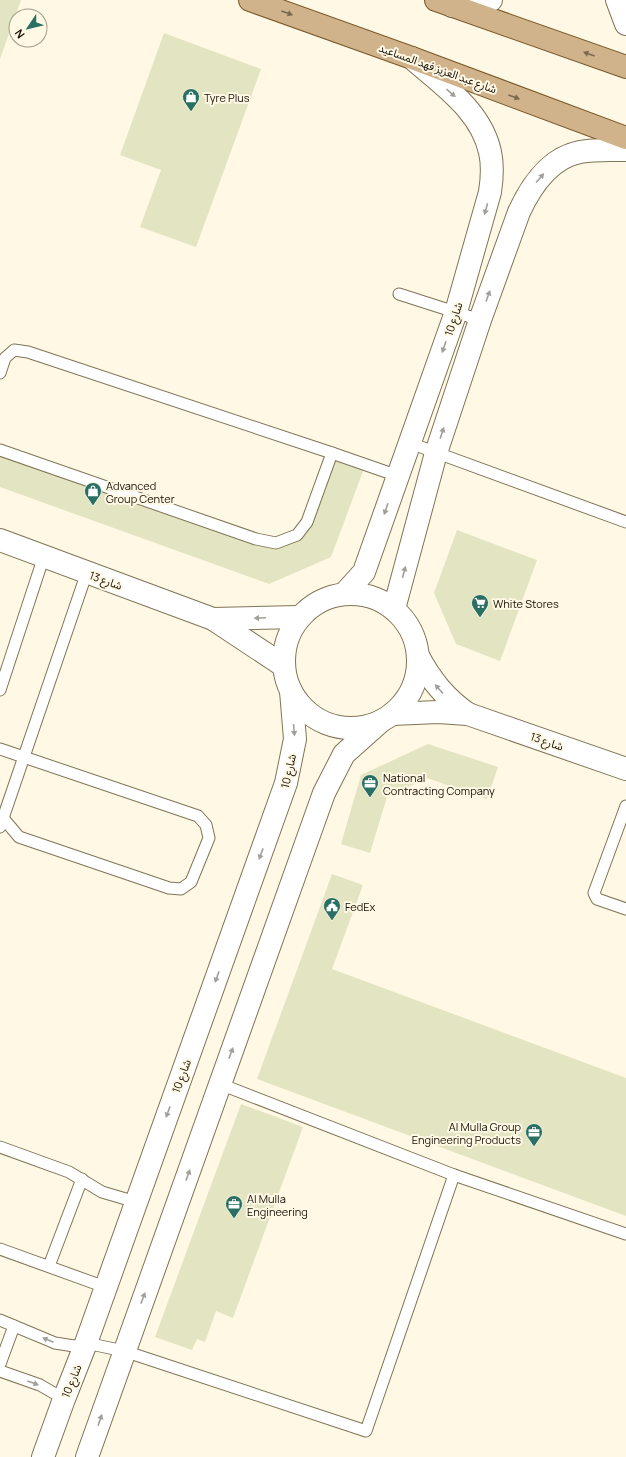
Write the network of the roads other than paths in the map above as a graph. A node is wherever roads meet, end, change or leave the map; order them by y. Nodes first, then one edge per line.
1 (250, 0) edge
2 (491, 0) edge
3 (617, 0) edge
4 (444, 3) edge
5 (626, 24) edge
6 (412, 58) junction
7 (626, 67) edge
8 (626, 138) edge
9 (626, 150) edge
10 (399, 294) dead end
11 (456, 312) junction
12 (480, 320) junction
13 (0, 373) edge
14 (410, 443) junction
15 (0, 450) edge
16 (332, 453) junction
17 (436, 453) junction
18 (398, 476) junction
19 (626, 522) edge
20 (0, 540) edge
21 (44, 556) junction
22 (87, 572) junction
23 (345, 593) junction
24 (394, 609) junction
25 (300, 617) junction
26 (213, 619) junction
27 (418, 656) junction
28 (284, 666) junction
29 (0, 690) edge
30 (291, 691) junction
31 (468, 714) junction
32 (387, 718) junction
33 (0, 749) edge
34 (24, 757) junction
35 (626, 769) edge
36 (626, 806) edge
37 (1, 820) edge
38 (626, 909) edge
39 (220, 1084) junction
40 (0, 1147) edge
41 (454, 1175) junction
42 (82, 1179) junction
43 (136, 1202) junction
44 (626, 1234) edge
45 (0, 1249) edge
46 (49, 1266) junction
47 (105, 1287) junction
48 (0, 1320) edge
49 (14, 1326) junction
50 (86, 1343) junction
51 (124, 1351) junction
52 (0, 1364) edge
53 (0, 1371) edge
54 (64, 1399) junction
55 (43, 1457) edge
56 (87, 1457) edge

1 -> 6 main road, شارع عبد العزيز فهد المساعيد
2 - 4 street
3 - 5 street
7 -> 4 main road
6 -> 8 main road, شارع عبد العزيز فهد المساعيد
6 -> 11 street, شارع 10
12 -> 9 street
10 - 11 lane
11 - 12 lane
11 -> 14 street, شارع 10
17 -> 12 street
13 - 16 lane
14 - 17 lane
14 - 18 street, شارع 10
15 - 16 lane
16 - 18 lane
17 - 19 lane
24 -> 17 street
18 -> 23 street, شارع 10
20 - 21 street, شارع 13
21 - 22 street, شارع 13
21 - 29 lane
22 - 26 street, شارع 13
22 - 34 lane
23 - 24 street
23 - 25 street
24 - 27 street
25 -> 26 street, شارع 13
25 - 28 street
26 - 28 street, شارع 13
31 -> 27 street, شارع 13
27 - 32 street
28 - 30 street
30 - 32 street
30 -> 43 street, شارع 10
31 - 32 street, شارع 13
31 - 35 street, شارع 13
39 -> 32 street
33 - 34 lane
34 - 37 lane
34 - 37 lane
36 - 38 lane
39 - 41 lane
51 -> 39 street
40 - 42 lane
41 - 44 lane
41 - 51 lane
42 - 43 lane
42 - 46 lane
43 - 47 street, شارع 10
45 - 46 lane
46 - 47 lane
47 - 50 street, شارع 10
48 - 49 lane
50 -> 49 lane
49 - 52 lane
50 - 51 lane
50 - 54 street, شارع 10
56 -> 51 street
53 -> 54 lane
54 - 55 street, شارع 10

